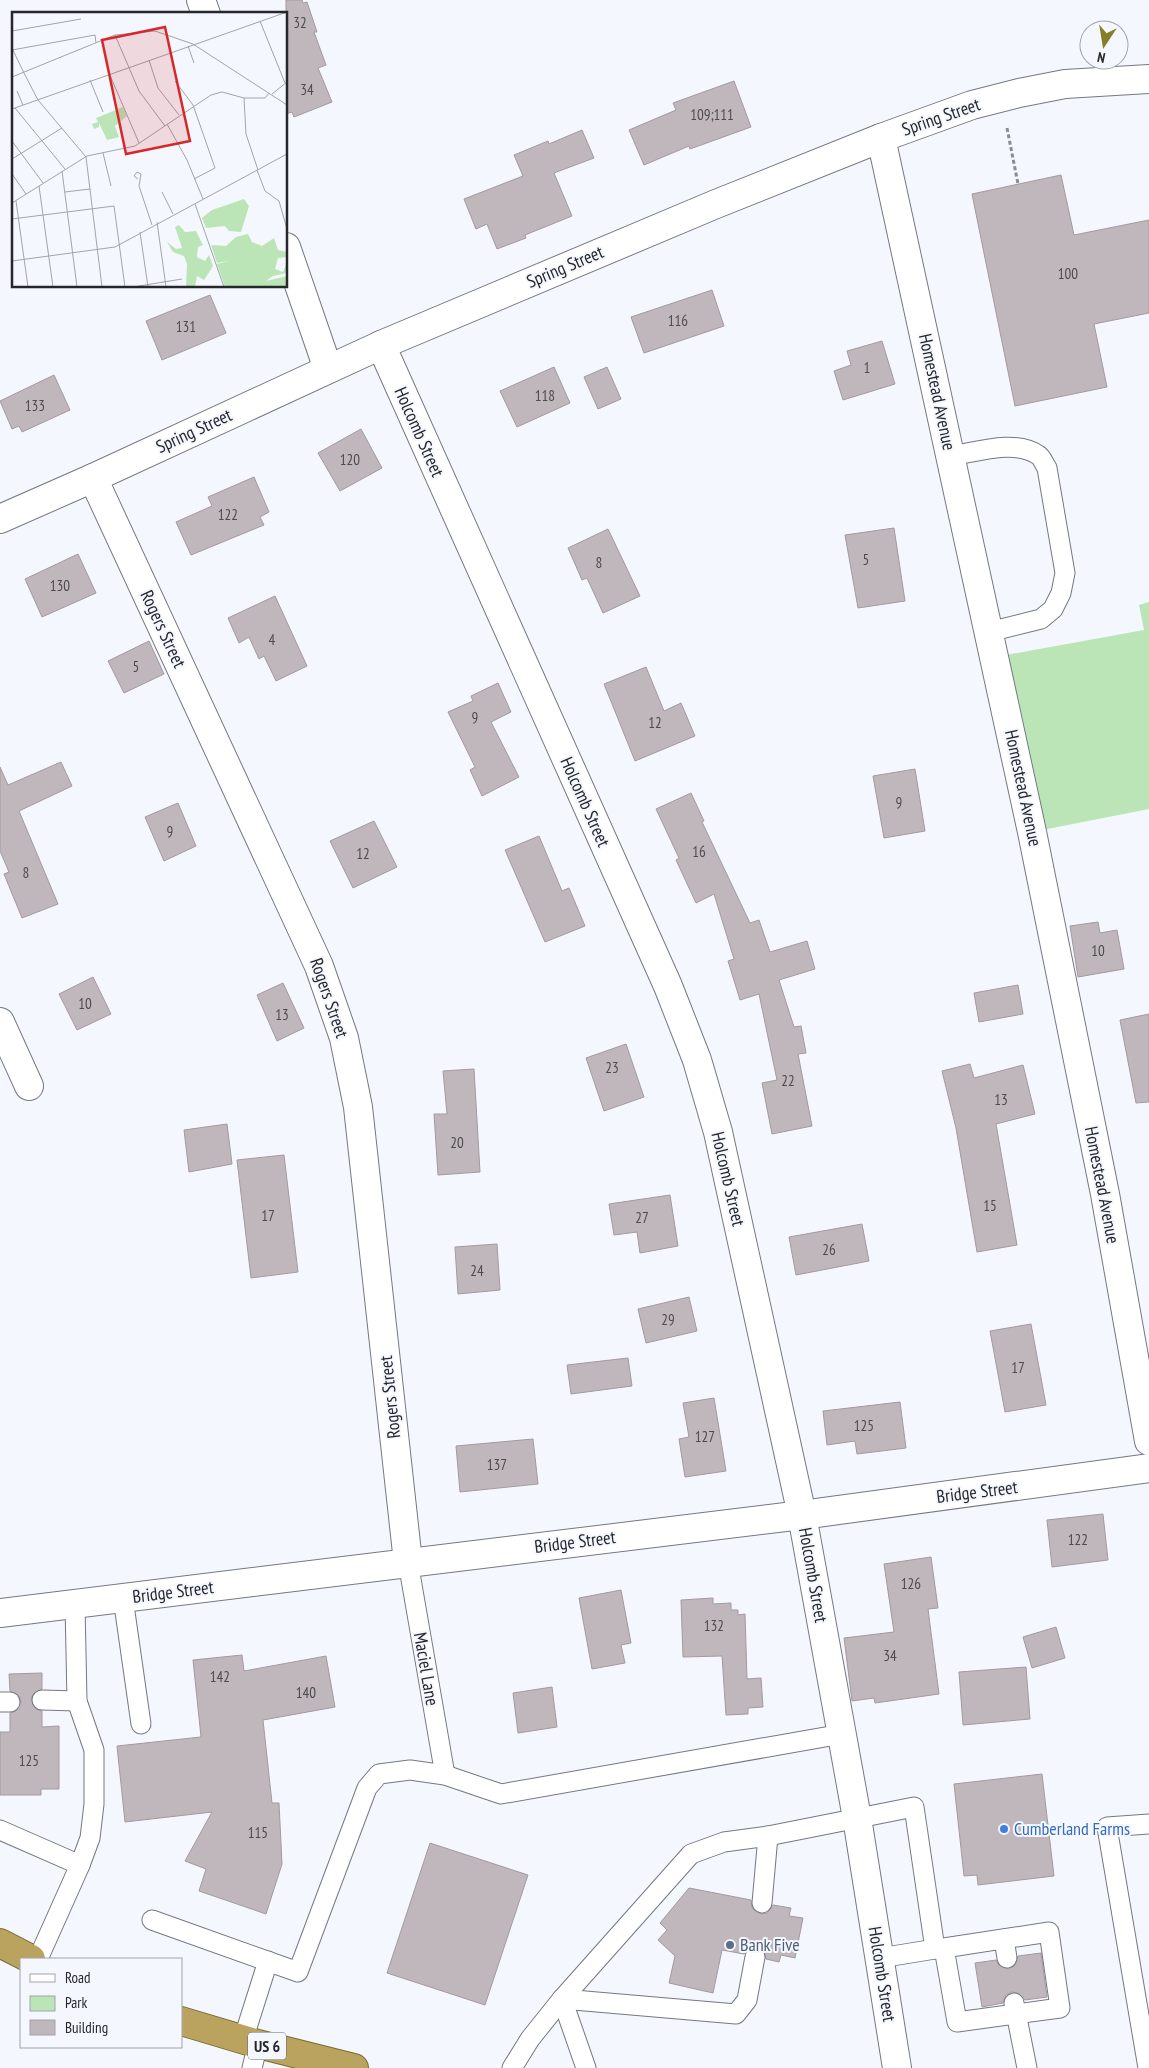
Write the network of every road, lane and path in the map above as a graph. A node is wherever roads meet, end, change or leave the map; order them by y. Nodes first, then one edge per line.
1 (201, 0) edge
2 (205, 12) edge
3 (1149, 79) edge
4 (1002, 97) junction
5 (881, 138) junction
6 (1018, 184) dead end
7 (288, 253) edge
8 (380, 345) junction
9 (328, 368) junction
10 (951, 456) junction
11 (93, 478) junction
12 (0, 519) edge
13 (990, 632) junction
14 (0, 1022) edge
15 (29, 1086) dead end
16 (1149, 1441) edge
17 (1149, 1468) edge
18 (802, 1514) junction
19 (408, 1562) junction
20 (122, 1598) junction
21 (76, 1604) junction
22 (0, 1614) edge
23 (42, 1700) dead end
24 (77, 1701) junction
25 (141, 1724) dead end
26 (842, 1734) junction
27 (445, 1775) junction
28 (857, 1818) junction
29 (1149, 1824) edge
30 (0, 1830) edge
31 (768, 1836) junction
32 (80, 1865) junction
33 (762, 1903) dead end
34 (152, 1920) dead end
35 (1004, 1939) junction
36 (0, 1944) edge
37 (940, 1949) junction
38 (755, 1957) dead end
39 (29, 1958) edge
40 (38, 1958) edge
41 (880, 1958) junction
42 (1007, 1958) dead end
43 (268, 1961) junction
44 (562, 2000) junction
45 (1015, 2008) junction
46 (182, 2021) edge
47 (251, 2051) edge
48 (354, 2068) edge
49 (512, 2068) edge
50 (586, 2068) edge
51 (898, 2068) edge
52 (1027, 2068) edge
53 (1148, 2068) edge

1 - 2 street
3 - 4 street, Spring Street
4 - 5 street, Spring Street
4 - 6 path
5 - 8 street, Spring Street
5 - 10 street, Homestead Avenue
7 - 9 street
8 - 9 street, Spring Street
8 - 18 street, Holcomb Street
9 - 11 street, Spring Street
10 - 13 street, Homestead Avenue
10 - 13 lane
11 - 12 street, Spring Street
11 - 19 street, Rogers Street
13 - 16 street, Homestead Avenue
14 - 15 street
17 - 18 street, Bridge Street
18 - 19 street, Bridge Street
18 - 26 street, Holcomb Street
19 - 20 street, Bridge Street
19 - 27 lane, Maciel Lane
20 - 21 street, Bridge Street
20 - 25 lane
21 - 22 street, Bridge Street
21 - 24 lane
23 - 24 lane
24 - 32 lane
26 - 27 lane
26 - 28 street, Holcomb Street
27 - 43 lane
28 - 31 lane
28 - 37 lane
28 - 41 street, Holcomb Street
29 - 53 lane
30 - 32 lane
31 - 33 lane
31 - 44 lane
32 - 40 lane
34 - 43 lane
35 - 37 lane
35 - 42 lane
35 - 45 lane
36 - 39 highway
37 - 41 lane
37 - 45 lane
38 - 44 lane
41 - 51 street, Holcomb Street
43 - 47 lane
44 - 49 lane
44 - 50 lane
45 - 52 lane
46 - 47 highway, US 6
47 - 48 highway, US 6

